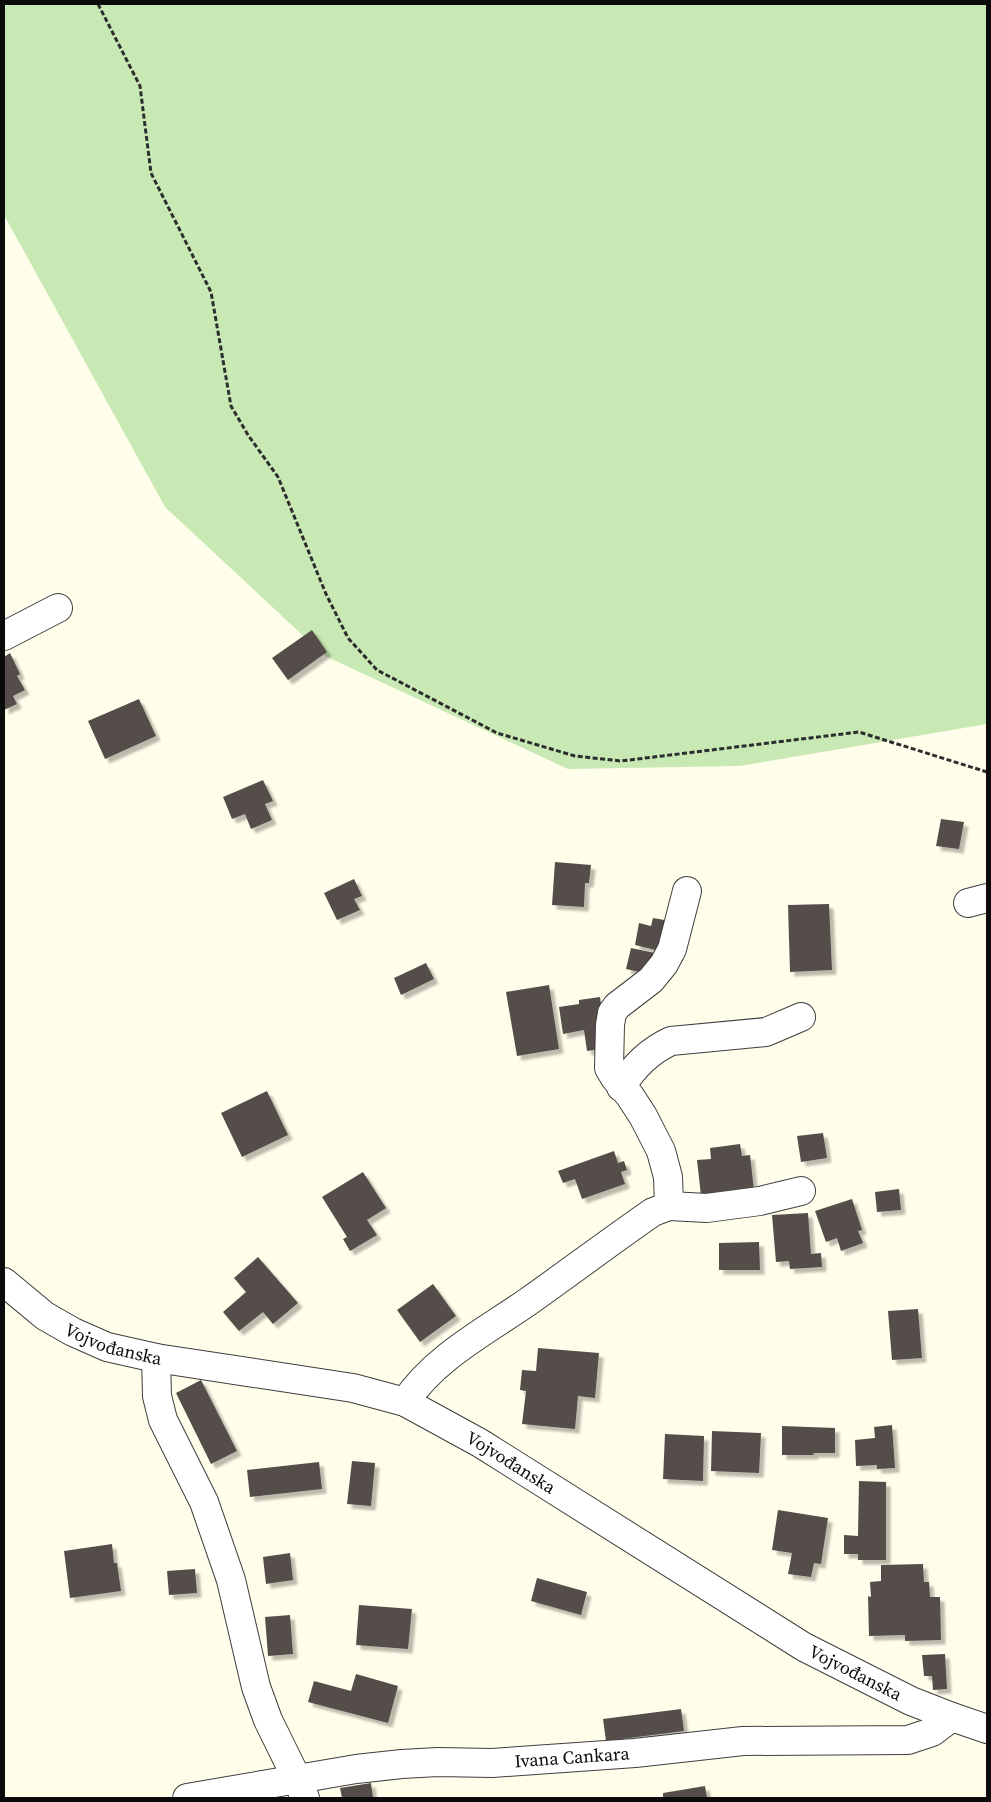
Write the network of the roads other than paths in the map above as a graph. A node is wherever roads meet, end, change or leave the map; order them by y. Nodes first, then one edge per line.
1 (58, 608) dead end
2 (4, 636) edge
3 (688, 891) dead end
4 (801, 1017) dead end
5 (622, 1087) junction
6 (802, 1191) dead end
7 (668, 1206) junction
8 (4, 1282) edge
9 (156, 1358) junction
10 (405, 1402) junction
11 (952, 1717) junction
12 (987, 1729) edge
13 (301, 1789) edge
14 (187, 1798) edge

1 - 2 street
3 - 5 street
4 - 5 street
5 - 7 street
6 - 7 street
7 - 10 street
8 - 9 street, Vojvođanska
9 - 10 street, Vojvođanska
9 - 13 street
10 - 11 street, Vojvođanska
11 - 12 street, Vojvođanska
11 - 13 street, Ivana Cankara
13 - 14 street, Ivana Cankara

